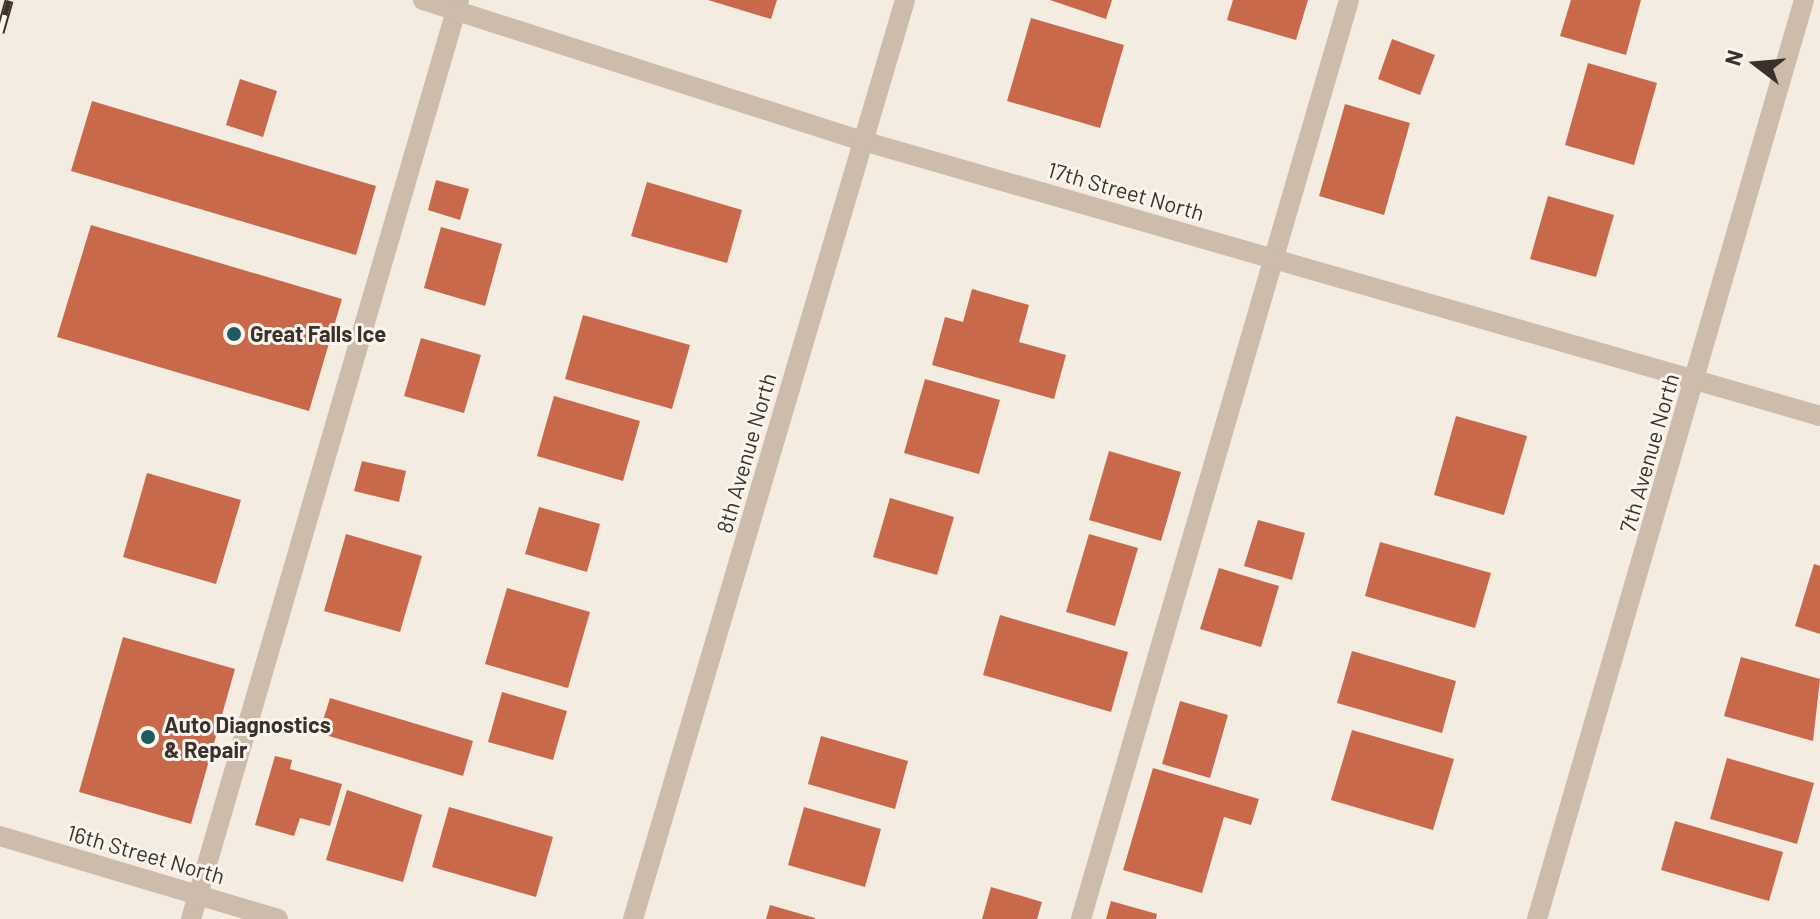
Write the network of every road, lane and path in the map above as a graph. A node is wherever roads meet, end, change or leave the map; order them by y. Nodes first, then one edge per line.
1 (423, 0) edge
2 (905, 0) edge
3 (1349, 0) edge
4 (1804, 0) edge
5 (457, 5) edge
6 (863, 141) junction
7 (1275, 259) junction
8 (1696, 379) junction
9 (1820, 416) edge
10 (0, 836) edge
11 (198, 895) junction
12 (191, 919) edge
13 (278, 919) edge
14 (633, 919) edge
15 (1081, 919) edge
16 (1537, 919) edge

1 - 5 street, 17th Street North
2 - 6 street, 8th Avenue North
3 - 7 street
4 - 8 street, 7th Avenue North
5 - 6 street, 17th Street North
5 - 11 street
6 - 7 street, 17th Street North
6 - 14 street, 8th Avenue North
7 - 8 street, 17th Street North
7 - 15 street
8 - 9 street, 17th Street North
8 - 16 street, 7th Avenue North
10 - 11 street, 16th Street North
11 - 12 street
11 - 13 street, 16th Street North

